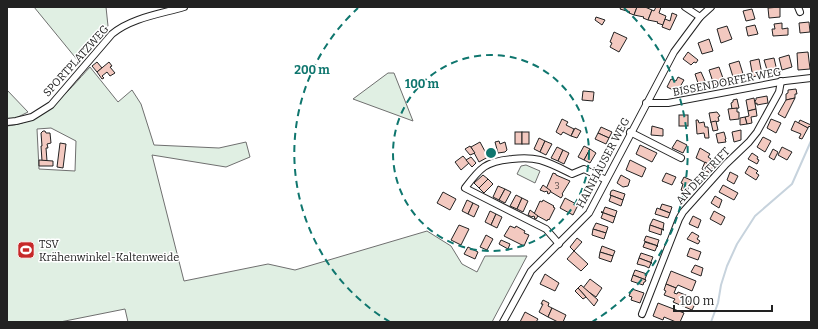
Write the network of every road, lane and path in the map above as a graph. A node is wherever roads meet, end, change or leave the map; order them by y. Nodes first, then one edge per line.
1 (184, 7) edge
2 (685, 7) edge
3 (712, 7) edge
4 (700, 17) junction
5 (811, 78) edge
6 (781, 81) junction
7 (646, 103) junction
8 (7, 122) edge
9 (630, 132) junction
10 (681, 158) dead end
11 (606, 180) junction
12 (559, 244) junction
13 (642, 314) dead end
14 (503, 322) edge

1 - 8 street, SPORTPLATZWEG
2 - 4 street
3 - 4 street, HAINHÄUSER WEG
4 - 7 street, HAINHÄUSER WEG
5 - 6 street, BISSENDORFER WEG
6 - 7 street, BISSENDORFER WEG
6 - 13 street, AN DER TRIFT
7 - 9 street, HAINHÄUSER WEG
9 - 10 street
9 - 11 street, HAINHÄUSER WEG
11 - 12 street, HAINHÄUSER WEG
11 - 12 street
12 - 14 street, HAINHÄUSER WEG

